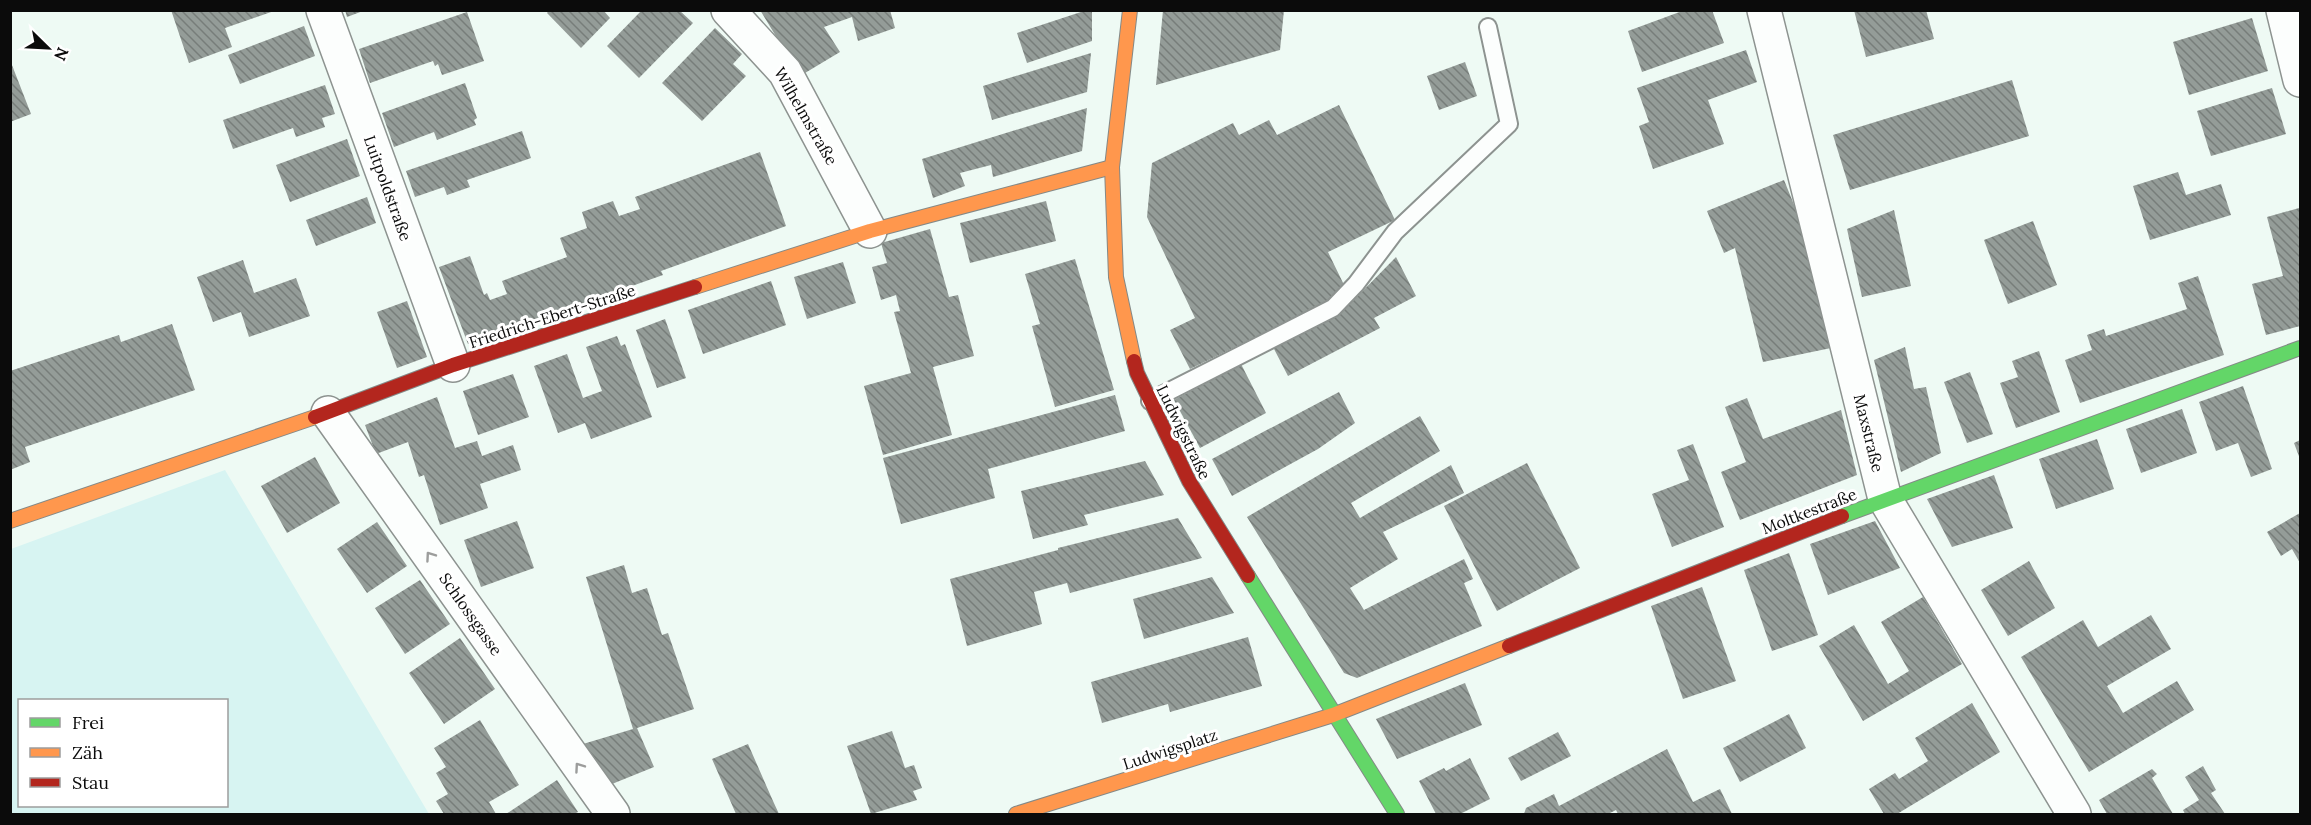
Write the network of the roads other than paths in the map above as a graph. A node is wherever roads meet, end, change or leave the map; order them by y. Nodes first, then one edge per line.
1 (323, 10) edge
2 (728, 10) edge
3 (1130, 10) edge
4 (1764, 10) edge
5 (2283, 10) edge
6 (1488, 27) dead end
7 (2301, 80) edge
8 (1112, 167) junction
9 (870, 231) junction
10 (2301, 348) edge
11 (453, 365) junction
12 (1150, 400) junction
13 (328, 413) junction
14 (1885, 499) junction
15 (10, 521) edge
16 (1333, 714) junction
17 (613, 814) edge
18 (1016, 814) edge
19 (1397, 814) edge
20 (2074, 814) edge

1 - 11 street, Luitpoldstraße
2 - 9 street, Wilhelmstraße
3 - 8 street, Ludwigstraße
4 - 14 street, Maxstraße
5 - 7 street
6 - 12 lane
8 - 9 street, Friedrich-Ebert-Straße
8 - 12 street, Ludwigstraße
9 - 11 street, Friedrich-Ebert-Straße
10 - 14 street, Moltkestraße
11 - 13 street, Friedrich-Ebert-Straße
12 - 16 street, Ludwigstraße
13 - 15 street, Friedrich-Ebert-Straße
17 -> 13 street, Schlossgasse
14 - 16 street, Moltkestraße
14 - 20 street, Maxstraße
16 - 18 street, Ludwigsplatz
16 - 19 street, Ludwigstraße

